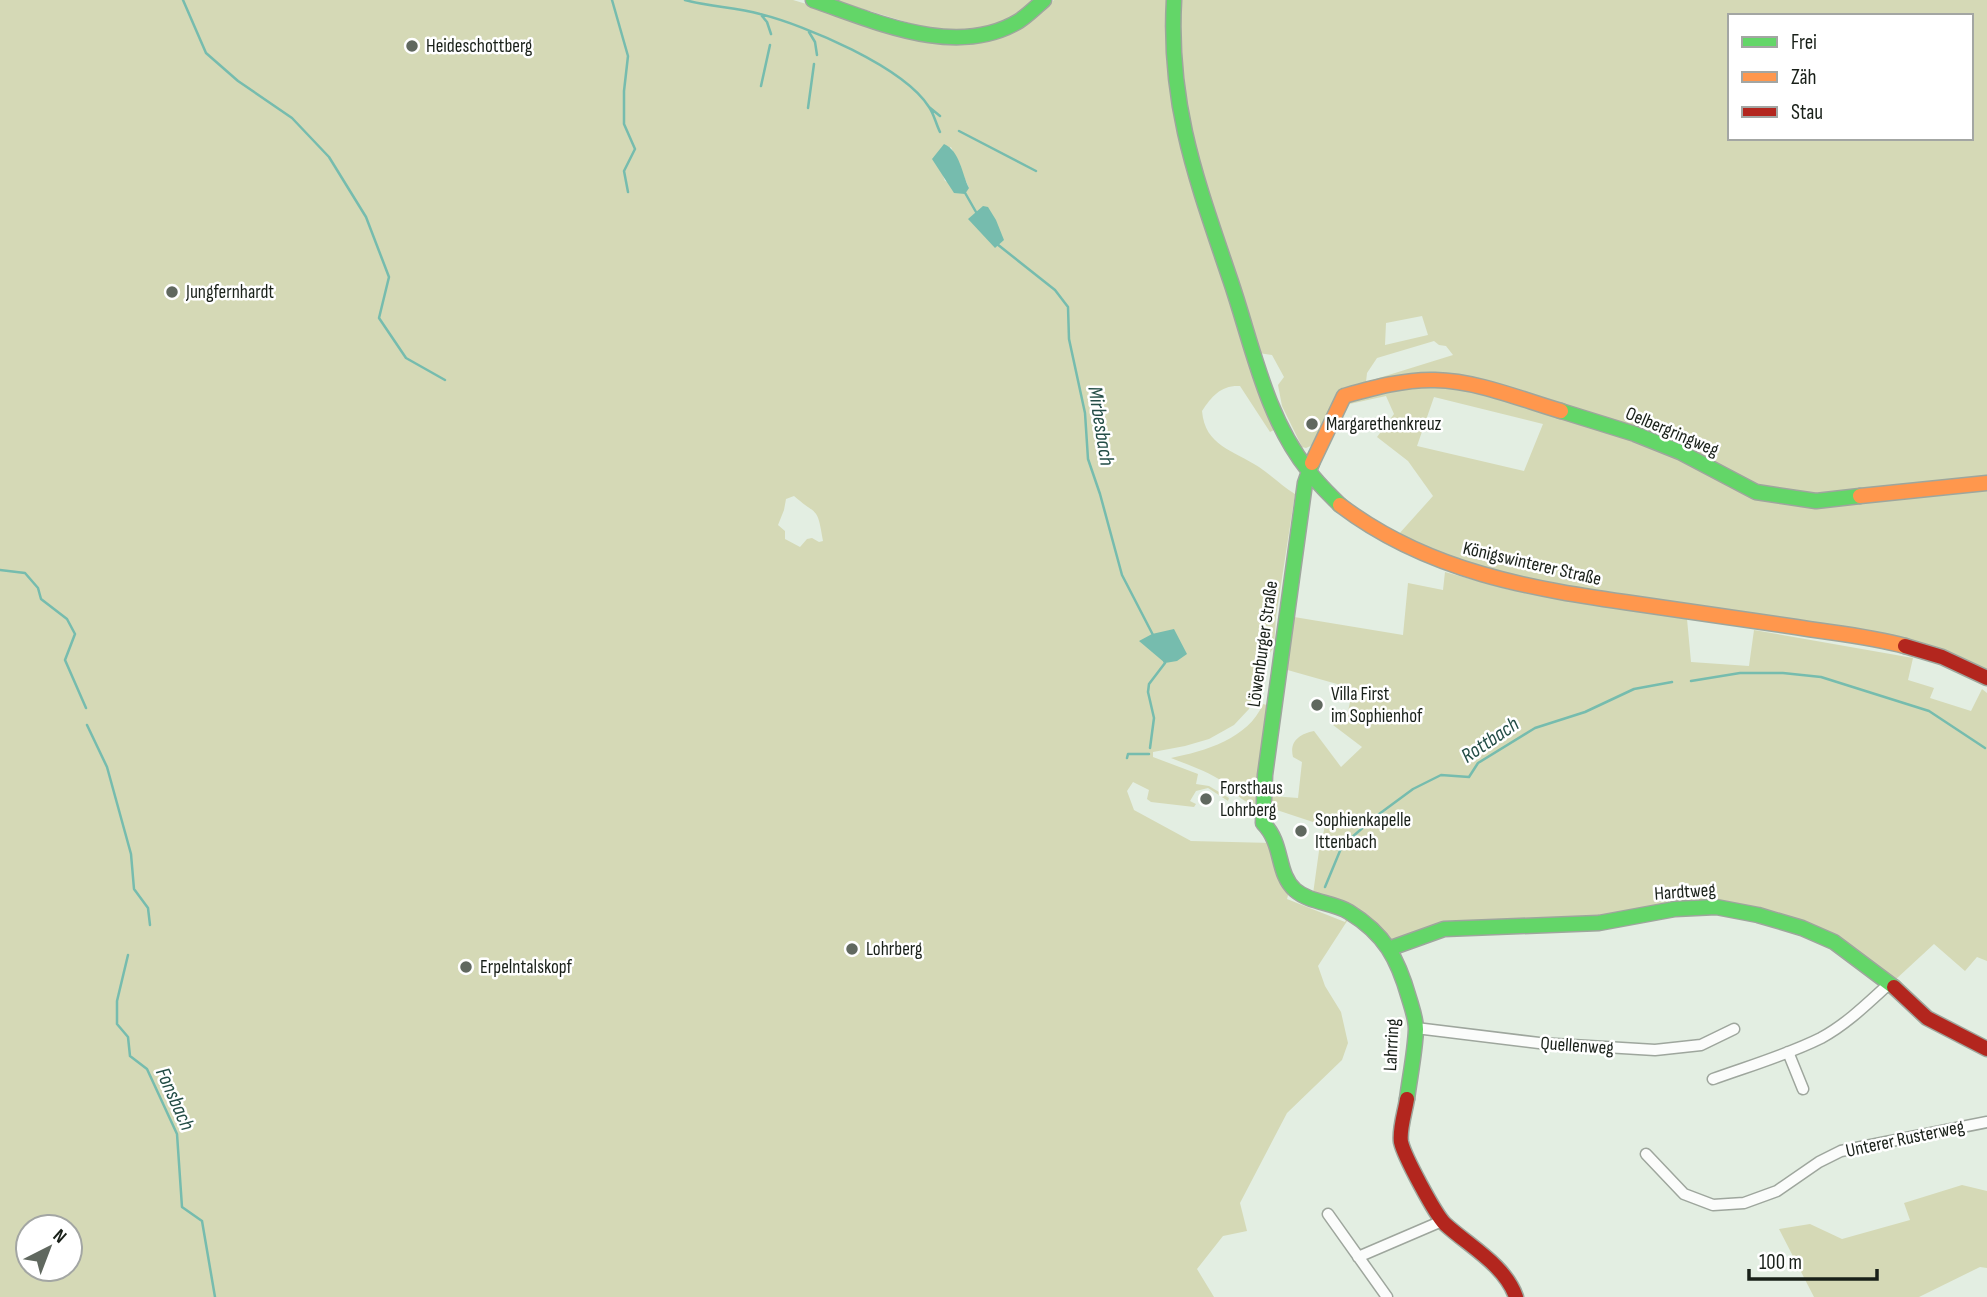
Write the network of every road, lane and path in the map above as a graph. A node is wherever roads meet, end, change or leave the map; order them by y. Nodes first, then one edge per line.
1 (813, 0) edge
2 (1044, 0) edge
3 (1174, 0) edge
4 (1344, 396) joint
5 (1309, 472) junction
6 (1987, 483) edge
7 (1987, 678) edge
8 (1391, 948) junction
9 (1890, 983) junction
10 (1416, 1028) junction
11 (1734, 1029) dead end
12 (1987, 1049) edge
13 (1787, 1052) junction
14 (1713, 1079) dead end
15 (1803, 1089) dead end
16 (1987, 1122) edge
17 (1646, 1154) dead end
18 (1328, 1214) dead end
19 (1442, 1221) junction
20 (1359, 1257) junction
21 (1387, 1297) edge
22 (1516, 1297) edge

1 - 2 street
3 - 5 street, Königswinterer Straße
4 - 5 street, Löwenburger Straße
4 - 6 street, Oelbergringweg
5 - 7 street, Königswinterer Straße
5 - 8 street, Löwenburger Straße
8 - 9 street, Hardtweg
8 - 10 street, Lahrring
9 - 12 street, Hardtweg
9 - 13 street
10 - 11 street, Quellenweg
10 - 19 street, Lahrring
13 - 14 street
13 - 15 street
16 - 17 street, Unterer Rusterweg
18 - 20 street
19 - 20 street
19 - 22 street, Lahrring
20 - 21 street

